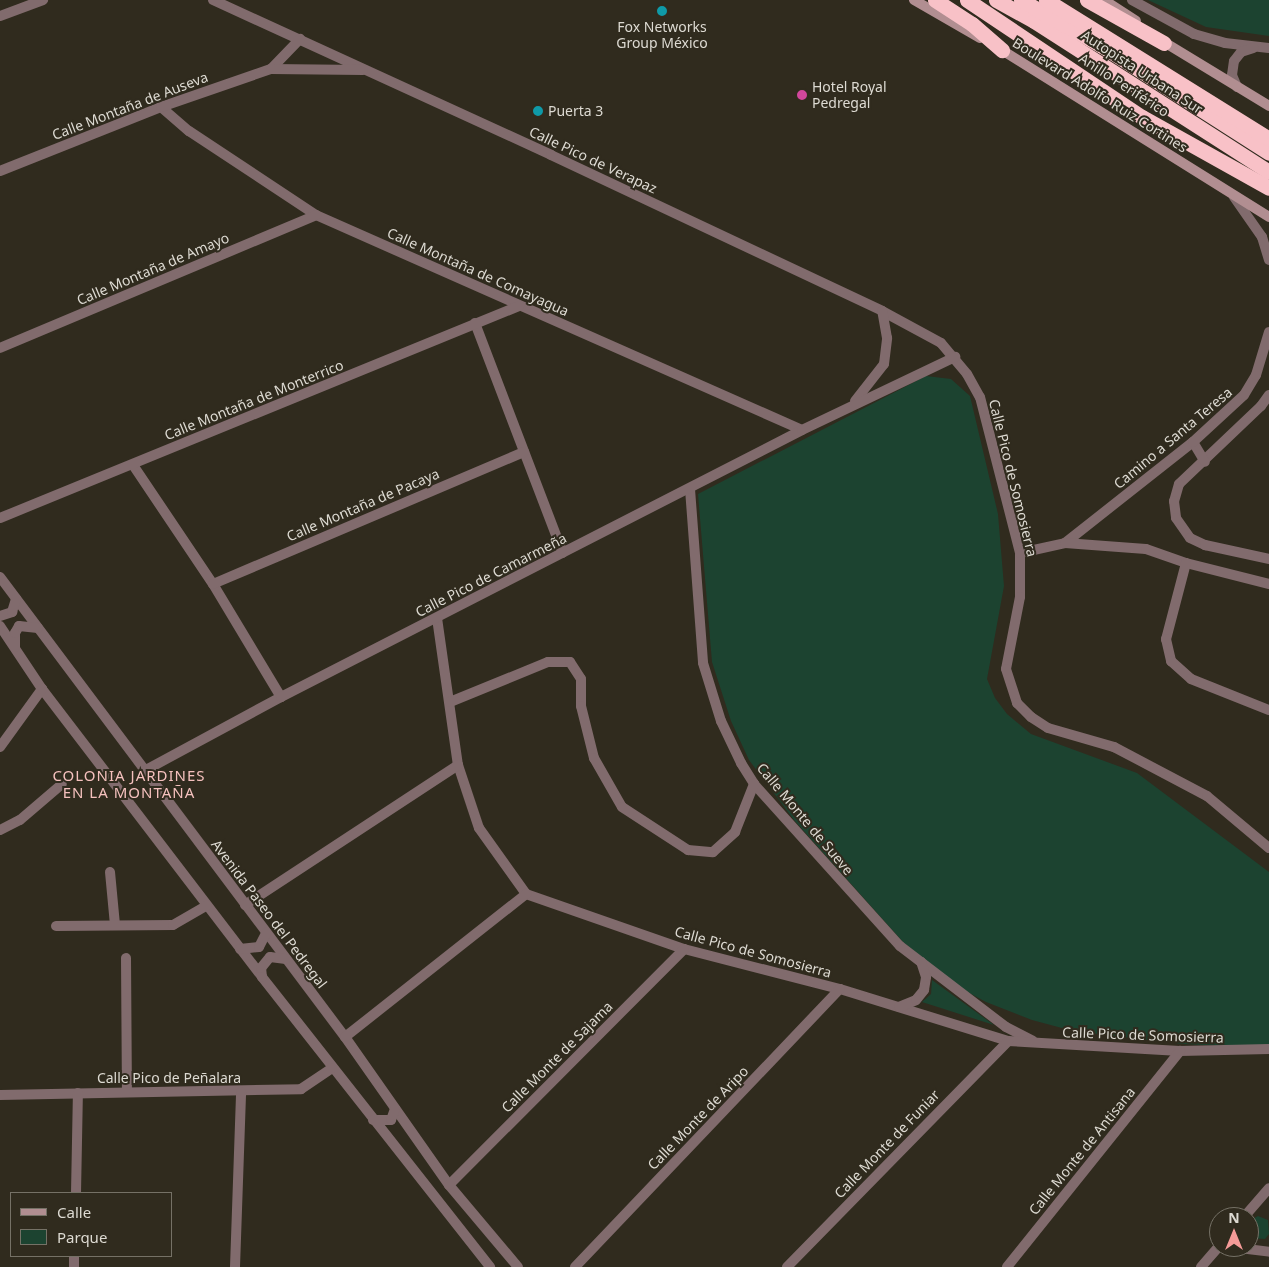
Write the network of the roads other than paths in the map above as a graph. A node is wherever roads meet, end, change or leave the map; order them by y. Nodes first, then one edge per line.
1 (43, 0) edge
2 (213, 0) edge
3 (914, 0) edge
4 (967, 0) edge
5 (996, 0) edge
6 (1021, 0) edge
7 (1046, 0) edge
8 (1132, 0) edge
9 (1097, 2) edge
10 (940, 3) edge
11 (0, 16) edge
12 (300, 39) junction
13 (1164, 43) joint
14 (1258, 48) junction
15 (1269, 48) edge
16 (1002, 50) junction
17 (271, 69) junction
18 (366, 70) junction
19 (1237, 87) junction
20 (1269, 106) edge
21 (161, 107) junction
22 (1269, 139) edge
23 (1269, 153) edge
24 (0, 171) edge
25 (1269, 172) edge
26 (1269, 188) edge
27 (1234, 197) junction
28 (316, 215) junction
29 (1269, 217) edge
30 (1269, 260) edge
31 (519, 306) junction
32 (882, 311) junction
33 (475, 323) junction
34 (1269, 332) edge
35 (0, 348) edge
36 (955, 357) junction
37 (1269, 395) edge
38 (851, 405) junction
39 (802, 430) junction
40 (1193, 442) junction
41 (524, 452) junction
42 (1205, 462) junction
43 (133, 465) junction
44 (690, 489) junction
45 (0, 518) edge
46 (1065, 544) junction
47 (563, 553) junction
48 (1020, 553) junction
49 (1269, 558) edge
50 (1186, 563) junction
51 (0, 577) edge
52 (213, 584) junction
53 (1269, 584) edge
54 (16, 598) junction
55 (0, 616) edge
56 (437, 618) junction
57 (0, 626) edge
58 (38, 628) junction
59 (16, 647) junction
60 (42, 689) junction
61 (281, 697) junction
62 (450, 702) junction
63 (1269, 710) edge
64 (0, 747) edge
65 (458, 765) junction
66 (144, 771) junction
67 (62, 784) dead end
68 (754, 784) junction
69 (0, 830) edge
70 (1269, 848) edge
71 (110, 872) dead end
72 (526, 894) junction
73 (245, 905) junction
74 (207, 906) junction
75 (115, 925) junction
76 (56, 926) dead end
77 (266, 933) junction
78 (240, 949) junction
79 (684, 950) junction
80 (126, 958) dead end
81 (286, 959) junction
82 (919, 960) junction
83 (262, 977) junction
84 (840, 989) junction
85 (899, 1007) junction
86 (345, 1037) junction
87 (1008, 1041) junction
88 (1046, 1045) junction
89 (1269, 1049) edge
90 (1180, 1051) junction
91 (1251, 1051) junction
92 (1269, 1056) edge
93 (332, 1068) junction
94 (127, 1092) junction
95 (241, 1092) junction
96 (78, 1093) junction
97 (0, 1095) edge
98 (396, 1109) junction
99 (373, 1120) junction
100 (449, 1185) junction
101 (1269, 1188) edge
102 (76, 1192) edge
103 (1253, 1207) edge
104 (1210, 1257) edge
105 (235, 1267) edge
106 (490, 1267) edge
107 (518, 1267) edge
108 (575, 1267) edge
109 (787, 1267) edge
110 (1007, 1267) edge
111 (1201, 1267) edge

1 - 11 street
2 - 12 street, Calle Pico de Verapaz
3 - 16 main road, Boulevard Adolfo Ruiz Cortines
4 - 26 highway, Anillo Periférico
5 - 25 highway, Autopista Urbana Sur
6 - 23 highway, Autopista Urbana Sur
7 - 22 highway
8 - 14 street
9 - 13 highway
10 - 16 highway
12 - 17 street, Calle Montaña de Auseva
12 - 18 street, Calle Pico de Verapaz
13 - 19 main road
14 - 15 street
14 - 19 street
16 - 27 main road, Boulevard Adolfo Ruiz Cortines
17 - 18 street, Calle Montaña de Auseva
17 - 21 street, Calle Montaña de Auseva
18 - 32 street, Calle Pico de Verapaz
19 - 20 main road
21 - 24 street, Calle Montaña de Auseva
21 - 28 street, Calle Montaña de Comayagua
27 - 29 main road, Boulevard Adolfo Ruiz Cortines
27 - 30 street
28 - 31 street, Calle Montaña de Comayagua
28 - 35 street, Calle Montaña de Amayo
31 - 33 street, Calle Montaña de Monterrico
31 - 39 street, Calle Montaña de Comayagua
32 - 36 street, Calle Pico de Verapaz
32 - 38 street, Calle Pico de Camarmeña
33 - 41 street
33 - 43 street, Calle Montaña de Monterrico
34 - 40 street, Camino a Santa Teresa
36 - 38 street, Calle Pico de Camarmeña
36 - 48 street, Calle Pico de Somosierra
37 - 42 street
38 - 39 street, Calle Pico de Camarmeña
39 - 44 street, Calle Pico de Camarmeña
40 - 42 street
40 - 46 street, Camino a Santa Teresa
41 - 47 street
41 - 52 street, Calle Montaña de Pacaya
42 - 49 street
43 - 45 street, Calle Montaña de Monterrico
43 - 52 street
44 - 47 street, Calle Pico de Camarmeña
44 - 68 street, Calle Monte de Sueve
46 - 48 street, Camino a Santa Teresa
46 - 50 street, Camino a Santa Teresa
47 - 56 street, Calle Pico de Camarmeña
48 - 70 street, Calle Pico de Somosierra
50 - 53 street, Camino a Santa Teresa
50 - 63 street
51 - 54 street, Avenida Paseo del Pedregal
52 - 61 street
54 - 55 street
54 - 58 street, Avenida Paseo del Pedregal
56 - 61 street, Calle Pico de Camarmeña
56 - 62 street
57 - 59 street
58 - 59 street
58 - 66 street, Avenida Paseo del Pedregal
59 - 60 street
60 - 64 street
60 - 74 street
61 - 66 street, Calle Pico de Camarmeña
62 - 65 street
62 - 68 street
65 - 72 street
65 - 73 street
66 - 73 street, Avenida Paseo del Pedregal
67 - 69 street
68 - 82 street, Calle Monte de Sueve
71 - 75 street
72 - 79 street, Calle Pico de Somosierra
72 - 86 street
73 - 77 street, Avenida Paseo del Pedregal
74 - 75 street
74 - 78 street
75 - 76 street
77 - 78 street
77 - 81 street, Avenida Paseo del Pedregal
78 - 83 street
79 - 84 street, Calle Pico de Somosierra
79 - 100 street, Calle Monte de Sajama
80 - 94 street
81 - 83 street
81 - 86 street, Avenida Paseo del Pedregal
82 - 85 street
82 - 88 street, Calle Monte de Sueve
83 - 93 street
84 - 85 street, Calle Pico de Somosierra
84 - 108 street, Calle Monte de Aripo
85 - 87 street, Calle Pico de Somosierra
86 - 98 street, Avenida Paseo del Pedregal
87 - 88 street, Calle Pico de Somosierra
87 - 109 street, Calle Monte de Funiar
88 - 90 street, Calle Pico de Somosierra
89 - 91 street, Calle Pico de Somosierra
90 - 91 street, Calle Pico de Somosierra
90 - 110 street, Calle Monte de Antisana
91 - 92 street
93 - 95 street, Calle Pico de Peñalara
93 - 99 street
94 - 95 street, Calle Pico de Peñalara
94 - 96 street, Calle Pico de Peñalara
95 - 105 street
96 - 97 street, Calle Pico de Peñalara
96 - 102 street
98 - 99 street
98 - 100 street, Avenida Paseo del Pedregal
99 - 106 street
100 - 107 street, Avenida Paseo del Pedregal
101 - 103 street
104 - 111 street

